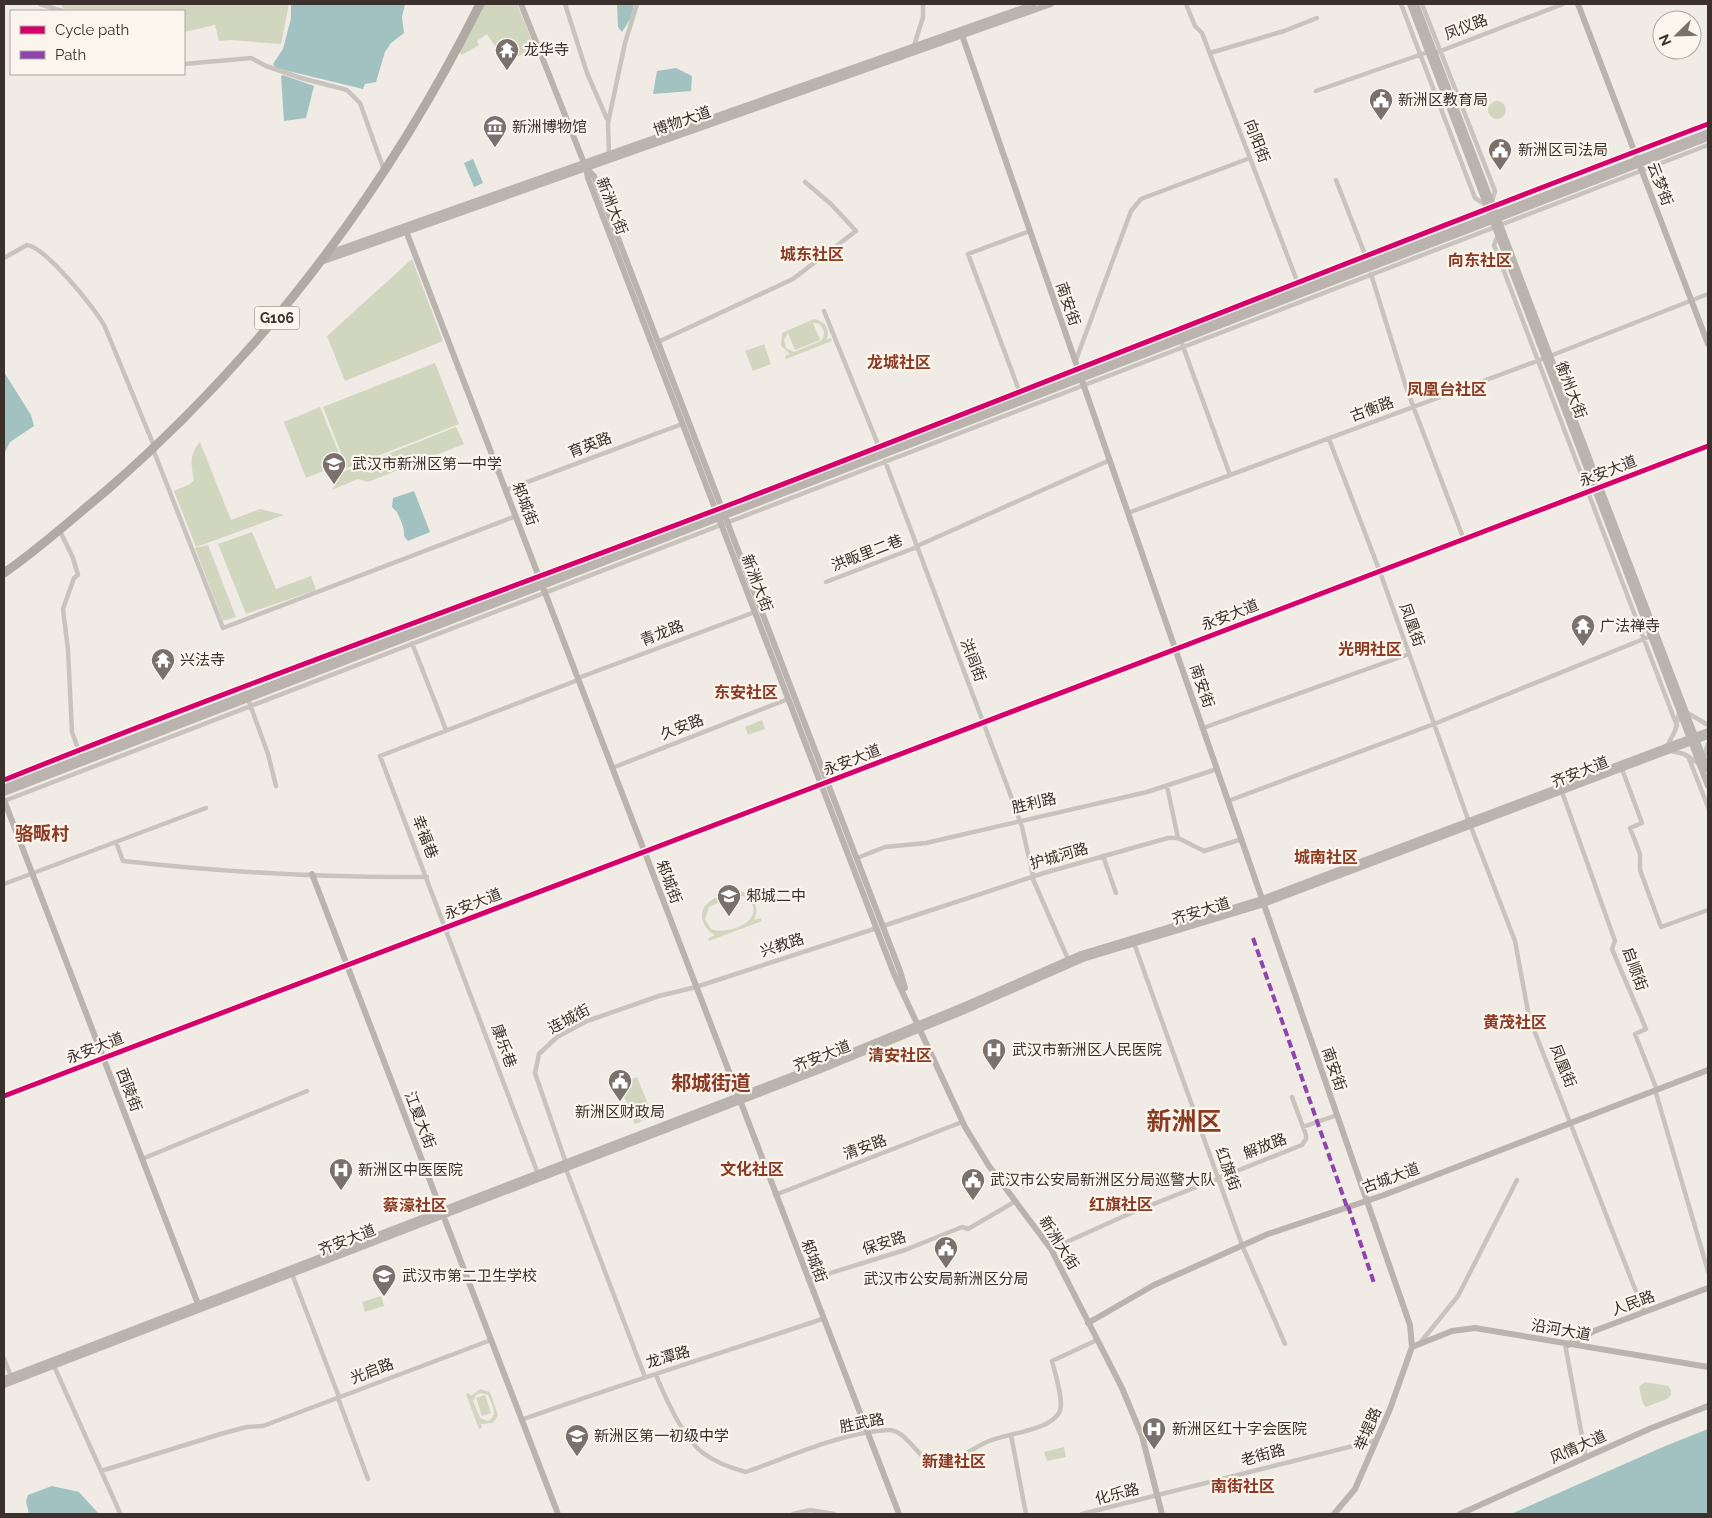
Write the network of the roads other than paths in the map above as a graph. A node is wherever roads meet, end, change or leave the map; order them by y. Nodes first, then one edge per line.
1 (40, 4) edge
2 (480, 4) edge
3 (521, 4) edge
4 (565, 4) edge
5 (638, 4) edge
6 (923, 4) edge
7 (1034, 4) edge
8 (1051, 4) edge
9 (1186, 4) edge
10 (1401, 4) edge
11 (1410, 4) edge
12 (1416, 4) edge
13 (1422, 4) edge
14 (1563, 4) edge
15 (1578, 4) edge
16 (59, 10) edge
17 (1317, 18) dead end
18 (962, 35) junction
19 (914, 46) junction
20 (1434, 52) junction
21 (1210, 53) junction
22 (1420, 55) junction
23 (185, 64) edge
24 (1316, 90) dead end
25 (608, 121) junction
26 (1708, 124) edge
27 (1708, 132) edge
28 (1708, 138) edge
29 (1708, 145) edge
30 (1635, 152) junction
31 (609, 154) junction
32 (1250, 158) junction
33 (585, 165) junction
34 (1640, 165) junction
35 (385, 171) junction
36 (1336, 180) dead end
37 (805, 182) dead end
38 (1490, 206) junction
39 (1496, 223) junction
40 (1030, 230) junction
41 (406, 232) junction
42 (326, 254) junction
43 (4, 258) edge
44 (321, 262) junction
45 (1369, 266) junction
46 (1299, 286) junction
47 (1708, 294) edge
48 (1692, 301) junction
49 (824, 311) dead end
50 (658, 342) junction
51 (1708, 344) edge
52 (1182, 345) junction
53 (1548, 357) junction
54 (1538, 361) junction
55 (1078, 371) junction
56 (1084, 386) junction
57 (1021, 393) junction
58 (1413, 407) junction
59 (682, 424) junction
60 (1329, 439) junction
61 (1708, 446) edge
62 (154, 448) junction
63 (882, 454) junction
64 (1110, 460) junction
65 (1230, 475) junction
66 (1598, 488) junction
67 (506, 490) junction
68 (1588, 492) junction
69 (1128, 513) junction
70 (721, 515) junction
71 (516, 516) junction
72 (59, 530) junction
73 (1464, 540) junction
74 (917, 547) junction
75 (1380, 572) junction
76 (4, 573) edge
77 (540, 580) junction
78 (826, 582) dead end
79 (545, 593) junction
80 (755, 612) junction
81 (1651, 636) junction
82 (1644, 639) junction
83 (411, 640) junction
84 (1176, 650) junction
85 (1409, 654) junction
86 (578, 679) junction
87 (248, 699) junction
88 (788, 699) junction
89 (251, 706) junction
90 (1683, 711) junction
91 (983, 723) junction
92 (1434, 724) junction
93 (1708, 725) edge
94 (1677, 726) junction
95 (1203, 728) junction
96 (446, 730) junction
97 (1708, 730) edge
98 (1708, 736) edge
99 (1693, 739) junction
100 (1708, 744) edge
101 (1668, 749) junction
102 (80, 754) junction
103 (380, 756) joint
104 (1688, 756) junction
105 (1704, 758) junction
106 (1700, 765) junction
107 (612, 768) junction
108 (1217, 769) junction
109 (1622, 769) junction
110 (1708, 770) edge
111 (4, 780) edge
112 (825, 784) junction
113 (276, 786) dead end
114 (1167, 786) junction
115 (1708, 786) edge
116 (4, 787) edge
117 (1562, 792) junction
118 (4, 793) edge
119 (4, 801) edge
120 (1228, 801) junction
121 (1708, 807) edge
122 (206, 808) dead end
123 (1019, 820) junction
124 (1470, 824) junction
125 (1178, 838) junction
126 (1242, 839) junction
127 (116, 842) junction
128 (644, 852) junction
129 (1103, 856) junction
130 (857, 858) junction
131 (32, 873) junction
132 (312, 874) junction
133 (1033, 876) junction
134 (427, 877) junction
135 (4, 884) edge
136 (1116, 894) dead end
137 (1263, 901) junction
138 (1708, 910) edge
139 (880, 927) junction
140 (446, 928) junction
141 (1134, 943) junction
142 (1068, 959) junction
143 (347, 965) junction
144 (696, 987) junction
145 (920, 1027) junction
146 (103, 1058) junction
147 (1708, 1070) edge
148 (1656, 1090) junction
149 (307, 1091) dead end
150 (4, 1096) edge
151 (1292, 1097) dead end
152 (738, 1099) junction
153 (1337, 1114) junction
154 (962, 1122) junction
155 (1572, 1123) junction
156 (1303, 1127) junction
157 (142, 1159) junction
158 (566, 1166) junction
159 (538, 1174) junction
160 (1218, 1178) junction
161 (1517, 1180) dead end
162 (775, 1195) junction
163 (1367, 1200) junction
164 (1016, 1201) junction
165 (442, 1213) junction
166 (1242, 1245) junction
167 (1051, 1249) junction
168 (1708, 1271) edge
169 (292, 1274) junction
170 (808, 1280) junction
171 (1708, 1288) edge
172 (198, 1304) junction
173 (1644, 1312) junction
174 (822, 1319) junction
175 (1088, 1323) junction
176 (491, 1340) junction
177 (1097, 1340) junction
178 (1285, 1344) dead end
179 (1420, 1344) junction
180 (1567, 1345) junction
181 (1412, 1347) junction
182 (4, 1358) edge
183 (54, 1366) junction
184 (1708, 1367) edge
185 (656, 1375) junction
186 (645, 1376) junction
187 (7, 1378) edge
188 (4, 1385) edge
189 (338, 1397) junction
190 (1708, 1406) edge
191 (521, 1420) junction
192 (867, 1432) junction
193 (1010, 1435) junction
194 (1377, 1440) junction
195 (1586, 1458) junction
196 (101, 1471) junction
197 (368, 1479) dead end
198 (1157, 1496) junction
199 (120, 1513) dead end
200 (557, 1514) edge
201 (793, 1514) edge
202 (834, 1514) edge
203 (899, 1514) edge
204 (1026, 1514) edge
205 (1082, 1514) edge
206 (1162, 1514) edge
207 (1334, 1514) edge
208 (1460, 1514) edge

1 - 16 street
2 - 35 highway, G106
3 - 33 main road
4 - 25 street
5 - 25 street
6 - 19 street
7 - 19 main road, 博物大道
8 - 18 main road, 博物大道
9 - 21 street, 向阳街
10 - 22 street
11 - 20 main road, 衡州大街
12 - 20 main road, 衡州大街
13 - 20 street
14 - 20 street, 凤仪路
15 - 30 main road, 云梦街
17 - 21 street
18 - 33 main road, 博物大道
18 - 40 main road, 南安街
19 - 31 main road, 博物大道
20 - 22 street, 凤仪路
20 - 38 main road, 衡州大街
21 - 32 street, 向阳街
22 - 24 street, 凤仪路
22 - 38 street
23 - 35 street
25 - 31 street
26 - 30 street
27 - 34 main road
28 - 34 main road
29 - 34 street
30 - 34 main road, 云梦街
30 - 38 street
31 - 33 main road, 博物大道
32 - 46 street, 向阳街
32 - 55 street
33 - 41 main road, 博物大道
33 - 42 main road, 博物大道
33 - 50 main road, 新洲大街
33 - 59 main road, 新洲大街
34 - 39 main road
34 - 48 main road, 云梦街
35 - 42 highway, G106
36 - 45 street
37 - 50 street
38 - 39 main road, 衡州大街
38 - 45 street
39 - 45 main road
39 - 45 street
39 - 53 main road, 衡州大街
39 - 54 street
40 - 55 main road, 南安街
40 - 57 street
41 - 44 main road, 博物大道
41 - 67 main road, 邾城街
42 - 44 highway, G106
43 - 62 street
44 - 62 highway, G106
45 - 46 main road
45 - 52 main road
45 - 58 street
46 - 55 main road
47 - 48 street, 古衡路
48 - 51 main road, 云梦街
48 - 53 street, 古衡路
49 - 63 street, 洪闾街
50 - 70 main road, 新洲大街
52 - 55 main road
52 - 56 street
52 - 65 street
53 - 54 street, 古衡路
53 - 66 main road, 衡州大街
54 - 58 street, 古衡路
54 - 68 street
55 - 56 main road, 南安街
55 - 57 main road
55 - 63 main road
56 - 63 street
56 - 64 main road, 南安街
57 - 63 main road
58 - 60 street, 古衡路
58 - 73 street
59 - 67 street, 育英路
59 - 70 main road, 新洲大街
60 - 65 street, 古衡路
60 - 75 street, 凤凰街
61 - 66 main road, 永安大道
62 - 71 street
62 - 72 highway, G106
63 - 70 main road
63 - 70 street
63 - 74 street, 洪闾街
64 - 69 main road, 南安街
64 - 74 street, 洪畈里二巷
65 - 69 street, 古衡路
66 - 68 main road, 永安大道
66 - 81 main road, 衡州大街
66 - 90 main road, 衡州大街
67 - 71 main road, 邾城街
68 - 73 main road, 永安大道
68 - 82 street
69 - 84 main road, 南安街
70 - 77 main road
70 - 77 street
70 - 79 street
70 - 80 main road, 新洲大街
70 - 112 main road, 新洲大街
71 - 77 main road, 邾城街
72 - 76 highway, G106
72 - 102 street
73 - 75 main road, 永安大道
74 - 78 street, 洪畈里二巷
74 - 91 street, 洪闾街
75 - 84 main road, 永安大道
75 - 85 street, 凤凰街
77 - 79 main road, 邾城街
77 - 83 main road
77 - 102 main road
79 - 83 street
79 - 86 main road, 邾城街
80 - 86 street, 青龙路
80 - 88 main road, 新洲大街
81 - 82 street
81 - 90 main road, 衡州大街
82 - 92 street
82 - 94 street
83 - 87 main road
83 - 89 street
83 - 96 street
84 - 91 main road, 永安大道
84 - 95 main road, 南安街
85 - 92 street, 凤凰街
85 - 95 street
86 - 96 street, 青龙路
86 - 107 main road, 邾城街
87 - 89 street
87 - 118 main road
88 - 107 street, 久安路
88 - 112 main road, 新洲大街
89 - 113 street
89 - 119 street
90 - 93 street
90 - 94 street
90 - 99 main road, 衡州大街
91 - 112 main road, 永安大道
91 - 123 street, 洪闾街
92 - 120 street
92 - 124 street, 凤凰街
94 - 101 street
95 - 108 main road, 南安街
96 - 103 street, 青龙路
97 - 99 main road, 齐安大道
98 - 99 main road, 齐安大道
99 - 101 main road, 齐安大道
99 - 105 main road, 衡州大街
99 - 106 main road, 衡州大街
100 - 105 street
101 - 104 street
101 - 109 main road, 齐安大道
101 - 124 main road, 齐安大道
102 - 111 street
102 - 116 main road
103 - 134 street, 幸福巷
104 - 106 street
104 - 121 street
105 - 110 main road, 衡州大街
106 - 115 main road, 衡州大街
107 - 128 main road, 邾城街
108 - 114 street, 胜利路
108 - 120 main road, 南安街
109 - 117 main road, 齐安大道
109 - 138 street
112 - 128 main road, 永安大道
112 - 130 main road, 新洲大街
112 - 139 main road, 新洲大街
114 - 123 street, 胜利路
114 - 125 street
117 - 124 main road, 齐安大道
117 - 148 street, 启顺街
119 - 131 main road, 西陵街
120 - 126 main road, 南安街
122 - 127 street
123 - 130 street, 胜利路
123 - 133 street, 洪闾街
124 - 137 main road, 齐安大道
124 - 155 street, 凤凰街
125 - 126 street
125 - 129 street, 护城河路
126 - 137 main road, 南安街
127 - 131 street
127 - 132 street
128 - 140 main road, 永安大道
128 - 144 main road, 邾城街
129 - 133 street, 护城河路
129 - 136 street
130 - 139 main road, 新洲大街
131 - 135 street
131 - 146 main road, 西陵街
132 - 134 street
132 - 143 main road, 江夏大街
133 - 139 street, 护城河路
133 - 142 street, 洪闾街
134 - 140 street, 幸福巷
137 - 141 main road, 齐安大道
137 - 142 main road, 齐安大道
137 - 153 main road, 南安街
139 - 144 street, 兴教路
139 - 145 main road, 新洲大街
140 - 143 main road, 永安大道
140 - 159 street, 康乐巷
141 - 145 main road, 齐安大道
141 - 160 street, 红旗街
142 - 145 main road, 齐安大道
143 - 146 main road, 永安大道
143 - 165 main road, 江夏大街
144 - 152 main road, 邾城街
144 - 158 street, 连城街
145 - 152 main road, 齐安大道
145 - 154 main road, 新洲大街
146 - 150 main road, 永安大道
146 - 157 main road, 西陵街
147 - 148 main road, 古城大道
148 - 155 main road, 古城大道
148 - 168 street, 启顺街
149 - 157 street
151 - 156 street, 解放路
152 - 158 main road, 齐安大道
152 - 162 main road, 邾城街
153 - 156 street
153 - 163 main road, 南安街
154 - 162 street, 清安路
154 - 164 main road, 新洲大街
155 - 163 main road, 古城大道
155 - 173 street, 凤凰街
156 - 160 street, 解放路
157 - 172 main road, 西陵街
158 - 159 main road, 齐安大道
158 - 165 main road, 齐安大道
158 - 186 street, 连城街
159 - 165 main road, 齐安大道
160 - 166 street, 红旗街
160 - 167 street, 解放路
161 - 179 street
162 - 170 main road, 邾城街
163 - 166 main road, 古城大道
163 - 181 main road, 南安街
164 - 167 main road, 新洲大街
164 - 170 street, 保安路
165 - 169 main road, 齐安大道
165 - 172 main road, 齐安大道
165 - 176 main road, 江夏大街
166 - 175 main road, 古城大道
166 - 178 street, 红旗街
167 - 175 main road, 新洲大街
169 - 183 main road, 齐安大道
169 - 189 street
170 - 174 main road, 邾城街
171 - 173 main road, 人民路
172 - 187 main road, 齐安大道
173 - 180 main road, 人民路
174 - 185 street, 龙潭路
174 - 192 main road, 邾城街
175 - 177 main road, 新洲大街
176 - 189 street, 光启路
176 - 191 main road, 江夏大街
177 - 193 street, 胜武路
177 - 198 main road, 新洲大街
179 - 180 main road, 沿河大道
179 - 181 main road, 沿河大道
180 - 184 main road, 沿河大道
180 - 195 street
181 - 194 main road, 举堤路
182 - 187 street
183 - 188 main road, 齐安大道
183 - 196 street
185 - 186 street, 龙潭路
185 - 192 street, 胜武路
186 - 191 street, 龙潭路
189 - 196 street, 光启路
189 - 197 street
190 - 195 main road, 风情大道
191 - 200 main road, 江夏大街
192 - 193 street, 胜武路
192 - 203 main road, 邾城街
193 - 204 street
194 - 198 street, 老街路
194 - 207 main road, 举堤路
195 - 208 main road, 风情大道
196 - 199 street
198 - 205 street, 化乐路
198 - 206 main road, 新洲大街
201 - 202 street

